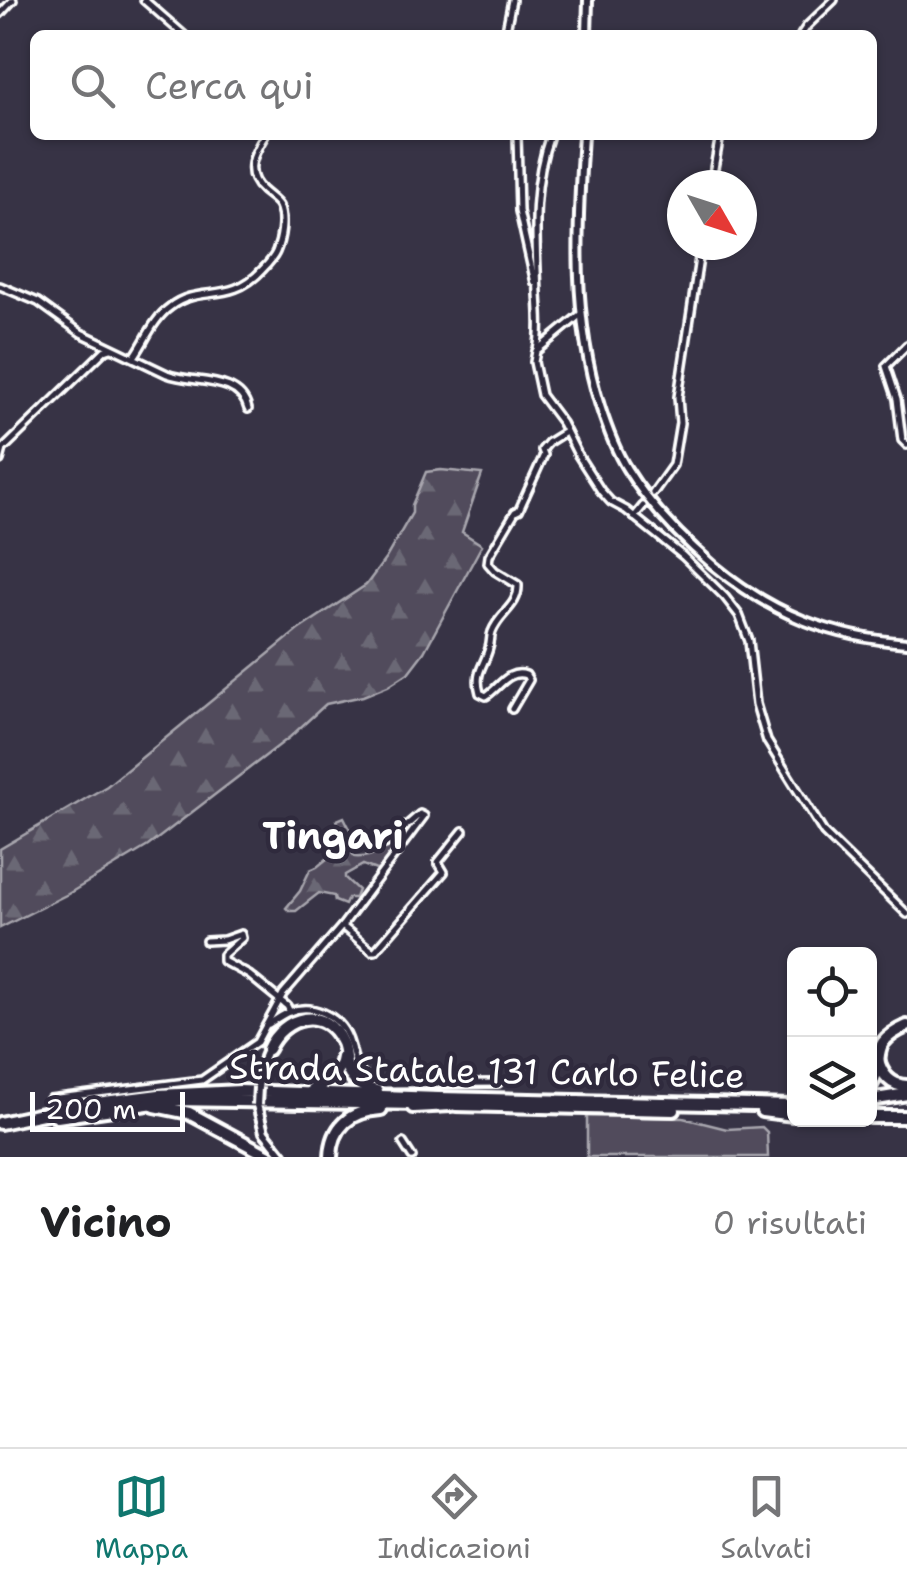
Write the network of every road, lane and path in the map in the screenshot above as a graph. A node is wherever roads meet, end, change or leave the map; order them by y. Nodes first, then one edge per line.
1 (13, 0) edge
2 (144, 0) edge
3 (512, 0) edge
4 (588, 0) edge
5 (834, 0) edge
6 (0, 14) edge
7 (178, 30) edge
8 (506, 30) edge
9 (587, 30) edge
10 (804, 30) edge
11 (262, 140) edge
12 (517, 140) edge
13 (549, 140) edge
14 (584, 140) edge
15 (719, 140) edge
16 (714, 170) edge
17 (699, 260) edge
18 (0, 286) edge
19 (538, 291) junction
20 (581, 314) junction
21 (907, 345) edge
22 (110, 348) junction
23 (536, 351) junction
24 (134, 357) junction
25 (248, 408) dead end
26 (566, 432) junction
27 (907, 445) edge
28 (0, 460) edge
29 (653, 493) dead end
30 (643, 506) dead end
31 (634, 517) junction
32 (907, 643) edge
33 (512, 709) dead end
34 (464, 831) dead end
35 (385, 844) dead end
36 (907, 914) edge
37 (342, 926) junction
38 (206, 941) dead end
39 (279, 1000) junction
40 (290, 1012) junction
41 (267, 1025) junction
42 (907, 1026) edge
43 (262, 1045) junction
44 (343, 1046) junction
45 (878, 1053) junction
46 (877, 1061) edge
47 (498, 1082) dead end
48 (907, 1086) edge
49 (287, 1092) junction
50 (907, 1096) edge
51 (438, 1098) junction
52 (50, 1099) dead end
53 (877, 1101) edge
54 (144, 1104) junction
55 (451, 1105) junction
56 (787, 1110) edge
57 (787, 1110) edge
58 (877, 1117) edge
59 (907, 1117) edge
60 (0, 1126) edge
61 (403, 1143) dead end
62 (271, 1157) edge
63 (284, 1157) edge
64 (331, 1157) edge
65 (412, 1157) edge

1 - 6 street
2 - 7 street
3 - 8 street
4 - 9 main road
5 - 10 street
11 - 24 street
12 - 19 street
13 - 19 street
14 - 20 main road
15 - 16 street
17 - 29 street
18 - 22 street
19 - 23 street
20 - 23 street
20 - 32 main road
21 - 27 street
22 - 24 street
22 - 28 street
23 - 26 street
24 - 25 street
26 - 31 street
26 - 33 street
30 - 31 street
31 - 36 street
34 - 37 street
35 - 37 street
37 - 39 street
38 - 39 street
39 - 40 street
39 - 41 street
40 - 41 street
40 - 47 street
41 - 43 street
42 - 45 highway
43 - 44 highway
43 - 52 street
43 - 63 main road, bridge
44 - 49 highway
44 - 51 highway
45 - 46 highway
45 - 48 highway
49 - 51 highway, Strada Statale 131 Carlo Felice
49 - 60 highway, Strada Statale 131 Carlo Felice
50 - 53 highway
51 - 56 highway, Strada Statale 131 Carlo Felice
54 - 55 highway, Strada Statale 131 Carlo Felice
54 - 60 highway, Strada Statale 131 Carlo Felice
54 - 62 highway
55 - 57 highway, Strada Statale 131 Carlo Felice
55 - 64 highway
58 - 59 highway
61 - 65 street

